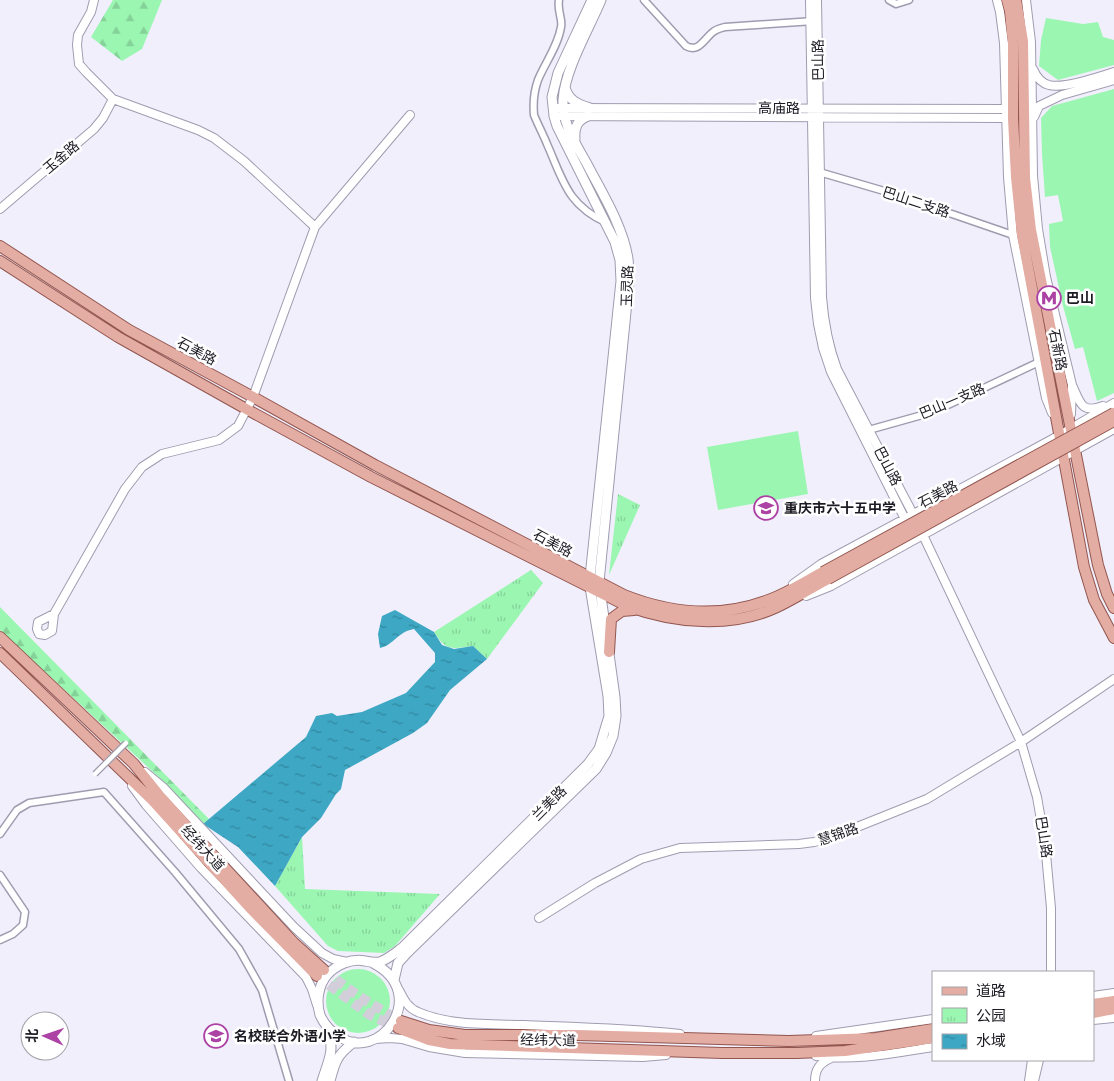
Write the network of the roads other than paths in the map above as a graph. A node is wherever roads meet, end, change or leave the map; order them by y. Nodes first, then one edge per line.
1 (94, 0) edge
2 (559, 0) edge
3 (592, 0) edge
4 (601, 0) edge
5 (644, 0) edge
6 (810, 0) edge
7 (817, 0) edge
8 (889, 0) edge
9 (909, 0) edge
10 (997, 0) edge
11 (1006, 0) edge
12 (1016, 0) edge
13 (1026, 0) edge
14 (814, 21) junction
15 (581, 33) junction
16 (1032, 65) junction
17 (1114, 72) edge
18 (1114, 80) edge
19 (1083, 81) junction
20 (565, 86) junction
21 (1062, 95) junction
22 (113, 99) junction
23 (815, 108) junction
24 (1006, 109) junction
25 (553, 112) junction
26 (563, 112) junction
27 (589, 112) junction
28 (410, 115) dead end
29 (815, 117) junction
30 (1006, 118) junction
31 (1032, 126) junction
32 (575, 142) junction
33 (819, 172) junction
34 (0, 209) edge
35 (607, 223) junction
36 (315, 227) junction
37 (1012, 235) junction
38 (0, 246) edge
39 (0, 261) edge
40 (625, 281) junction
41 (1039, 362) junction
42 (1072, 385) junction
43 (253, 397) junction
44 (1114, 402) edge
45 (248, 410) junction
46 (1114, 414) edge
47 (1114, 421) edge
48 (1071, 429) junction
49 (1114, 429) edge
50 (865, 431) junction
51 (1060, 434) junction
52 (1075, 451) junction
53 (1064, 457) junction
54 (913, 514) junction
55 (905, 519) junction
56 (923, 535) junction
57 (915, 539) junction
58 (825, 575) junction
59 (595, 585) junction
60 (775, 603) junction
61 (1114, 608) edge
62 (640, 611) junction
63 (54, 614) dead end
64 (0, 637) edge
65 (1114, 638) edge
66 (609, 652) junction
67 (0, 653) edge
68 (1114, 679) edge
69 (1021, 742) junction
70 (126, 743) dead end
71 (134, 764) junction
72 (121, 770) junction
73 (95, 774) dead end
74 (0, 834) edge
75 (0, 875) edge
76 (539, 918) dead end
77 (0, 940) edge
78 (347, 962) junction
79 (373, 963) junction
80 (1051, 971) edge
81 (395, 984) junction
82 (1114, 993) edge
83 (1094, 996) edge
84 (1114, 1001) edge
85 (1094, 1004) edge
86 (1114, 1009) edge
87 (319, 1013) junction
88 (1094, 1018) edge
89 (1094, 1018) edge
90 (1114, 1018) edge
91 (932, 1019) edge
92 (932, 1029) edge
93 (329, 1030) junction
94 (724, 1038) junction
95 (932, 1038) edge
96 (375, 1039) junction
97 (789, 1041) junction
98 (354, 1042) junction
99 (877, 1042) junction
100 (932, 1047) edge
101 (722, 1053) junction
102 (797, 1053) junction
103 (832, 1058) junction
104 (1039, 1061) edge
105 (1032, 1062) edge
106 (289, 1081) edge
107 (322, 1081) edge
108 (330, 1081) edge
109 (815, 1081) edge
110 (1029, 1081) edge
111 (1034, 1081) edge

1 - 22 street
2 - 35 street
3 - 15 main road, 玉灵路
4 - 15 main road, 玉灵路
5 - 14 street
6 - 14 street, 巴山路
7 - 14 street, 巴山路
8 - 9 street
10 - 24 street
11 - 51 main road, 石新路
12 - 48 main road, 石新路
13 - 16 street
14 - 23 street, 巴山路
15 - 20 main road, 玉灵路
15 - 25 main road, 玉灵路
16 - 19 street
16 - 31 street
17 - 19 street
18 - 21 street
19 - 21 street
20 - 26 main road, 玉灵路
20 - 27 main road
21 - 31 street
22 - 34 street, 玉金路
22 - 36 street
23 - 24 street, 高庙路
23 - 27 street, 高庙路
23 - 29 street, 巴山路
24 - 30 street
25 - 26 street, 高庙路
25 - 35 main road, 玉灵路
26 - 27 street, 高庙路
26 - 32 main road, 玉灵路
27 - 29 street, 高庙路
27 - 32 main road
28 - 36 street
29 - 30 street, 高庙路
29 - 33 street, 巴山路
29 - 50 street, 巴山路
30 - 37 street
31 - 42 street
32 - 40 main road, 玉灵路
33 - 37 street, 巴山二支路
33 - 50 street, 巴山路
35 - 40 main road, 玉灵路
36 - 43 street
37 - 41 street
38 - 43 main road, 石美路
39 - 45 main road, 石美路
40 - 59 main road, 玉灵路
41 - 50 street, 巴山一支路
41 - 51 street
42 - 44 street
42 - 48 street
43 - 45 street
43 - 59 main road, 石美路
44 - 48 street
45 - 59 main road, 石美路
45 - 63 street
46 - 58 main road, 石美路, bridge
47 - 58 main road, 石美路, bridge
48 - 51 street
48 - 52 main road, 石新路
49 - 52 street
50 - 54 street, 巴山路
50 - 55 street, 巴山路
51 - 53 main road, 石新路
51 - 54 street
52 - 53 street
52 - 61 main road, 石新路
53 - 56 street
53 - 65 main road, 石新路
54 - 55 street
54 - 56 street, 巴山路
55 - 57 street, 巴山路
55 - 60 street
56 - 57 street
56 - 69 street, 巴山路
57 - 60 street
58 - 60 main road, 石美路
59 - 60 main road, 石美路
59 - 62 main road, 石美路
59 - 66 main road, 兰美路
59 - 79 main road, 兰美路
60 - 62 main road, 石美路
62 - 66 main road
64 - 71 main road, 经纬大道
66 - 81 main road, 兰美路
67 - 72 main road, 经纬大道
68 - 69 street, 慧锦路
69 - 76 street, 慧锦路
69 - 80 street, 巴山路
70 - 73 street, bridge
71 - 72 main road, 经纬大道
71 - 78 street, 经纬大道
72 - 87 street, 经纬大道
74 - 106 street
75 - 77 street
78 - 79 main road, 兰美路
78 - 87 main road
79 - 81 main road
81 - 94 street, 经纬大道
81 - 96 main road, 兰美路
82 - 83 street
84 - 85 main road
86 - 88 main road
87 - 93 main road
89 - 90 street
91 - 97 street
92 - 99 main road, 经纬大道
93 - 98 main road
93 - 107 main road
94 - 97 main road, 经纬大道
94 - 101 main road, 经纬大道
95 - 99 main road, 经纬大道
96 - 98 main road
96 - 101 street, 经纬大道
97 - 99 main road, 经纬大道
98 - 108 main road
99 - 102 main road, 经纬大道
100 - 103 street
101 - 102 main road, 经纬大道
102 - 103 street
103 - 109 street
104 - 111 street
105 - 110 street

